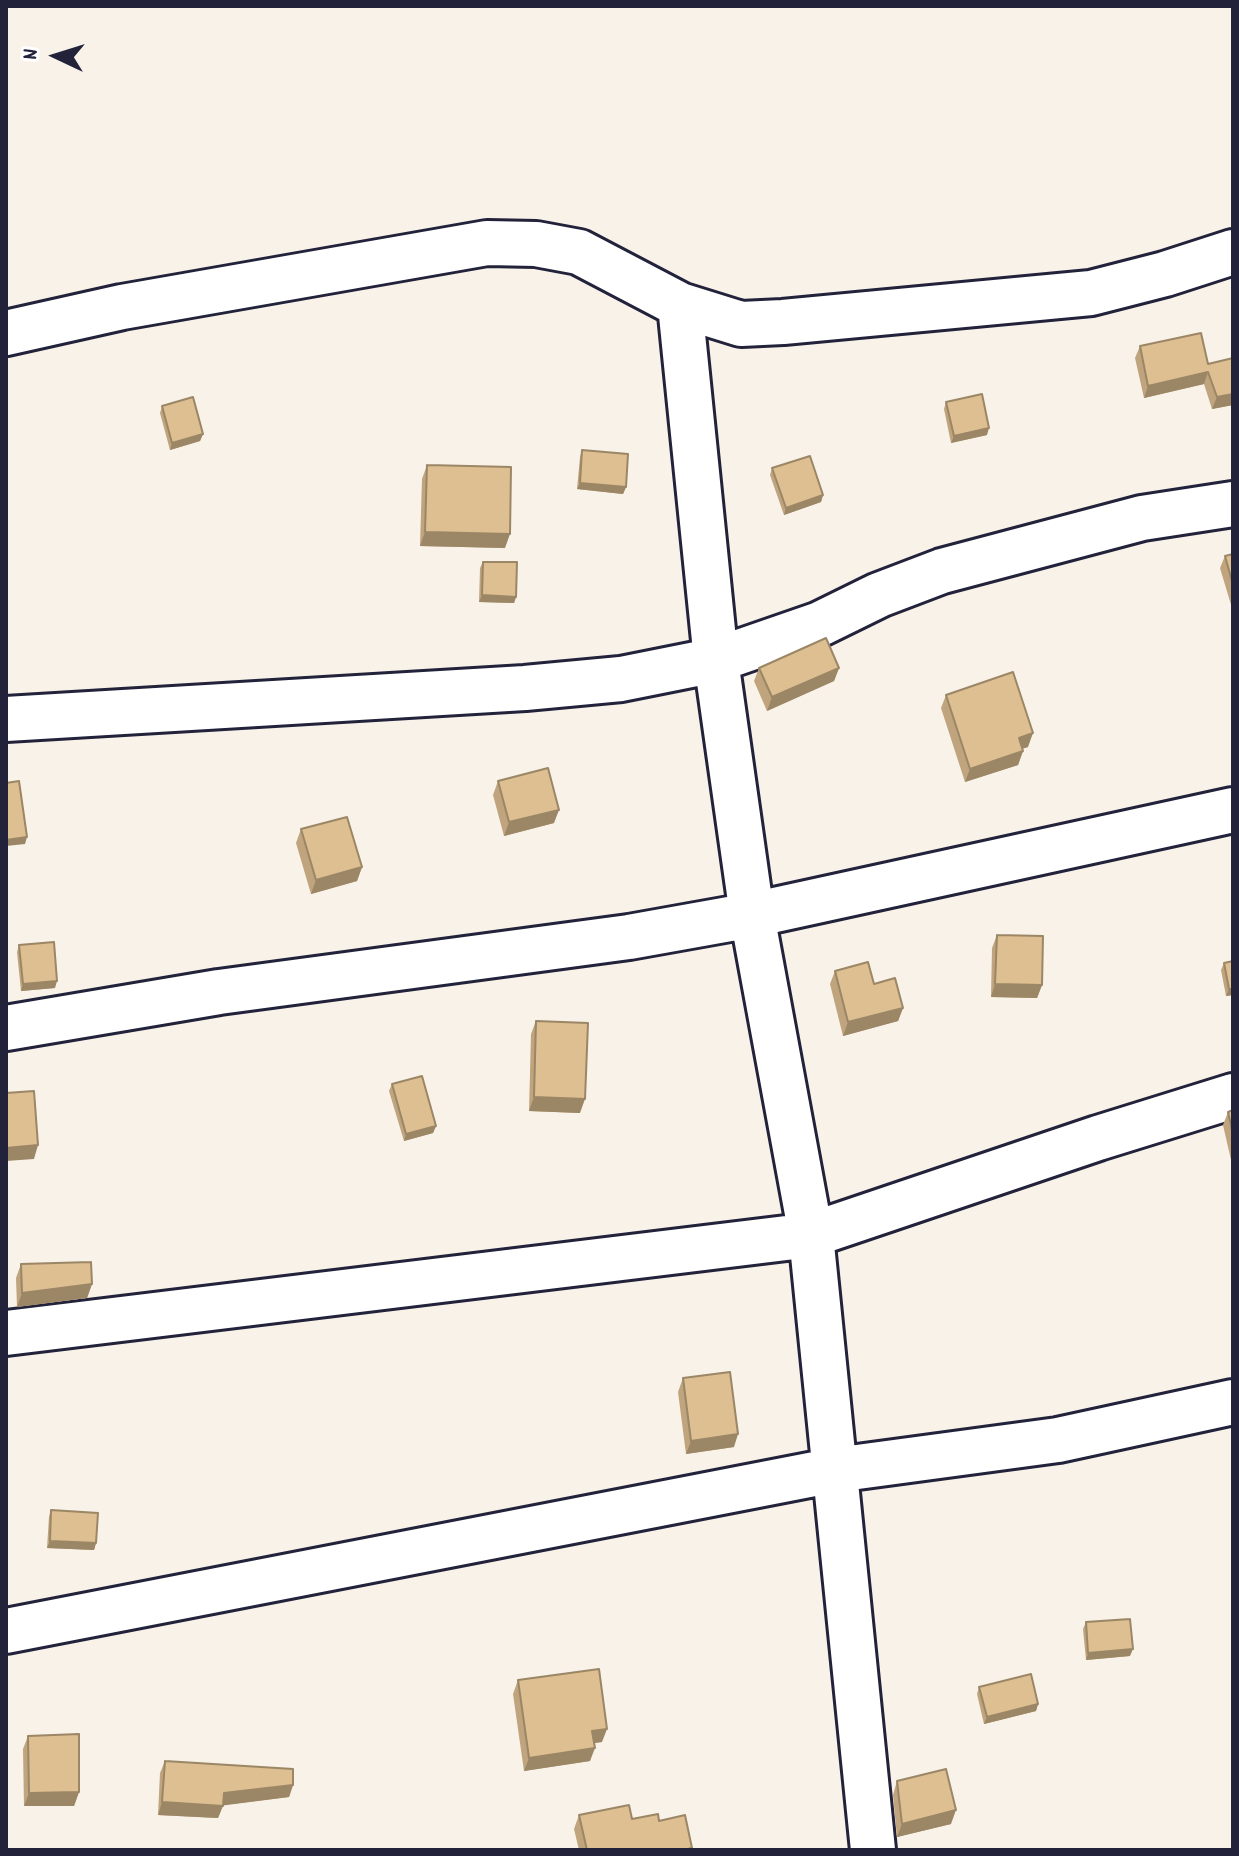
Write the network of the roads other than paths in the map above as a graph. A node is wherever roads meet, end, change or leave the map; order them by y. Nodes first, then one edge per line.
1 (1233, 252) edge
2 (680, 305) junction
3 (6, 333) edge
4 (1233, 504) edge
5 (716, 660) junction
6 (6, 719) edge
7 (1233, 810) edge
8 (752, 915) junction
9 (6, 1028) edge
10 (1233, 1096) edge
11 (811, 1235) junction
12 (6, 1333) edge
13 (1233, 1402) edge
14 (835, 1470) junction
15 (6, 1631) edge
16 (873, 1850) edge

1 - 2 street
2 - 3 street
2 - 5 street
4 - 5 street
5 - 6 street
5 - 8 street
7 - 8 street
8 - 9 street
8 - 11 street
10 - 11 street
11 - 12 street
11 - 14 street
13 - 14 street
14 - 15 street
14 - 16 street

